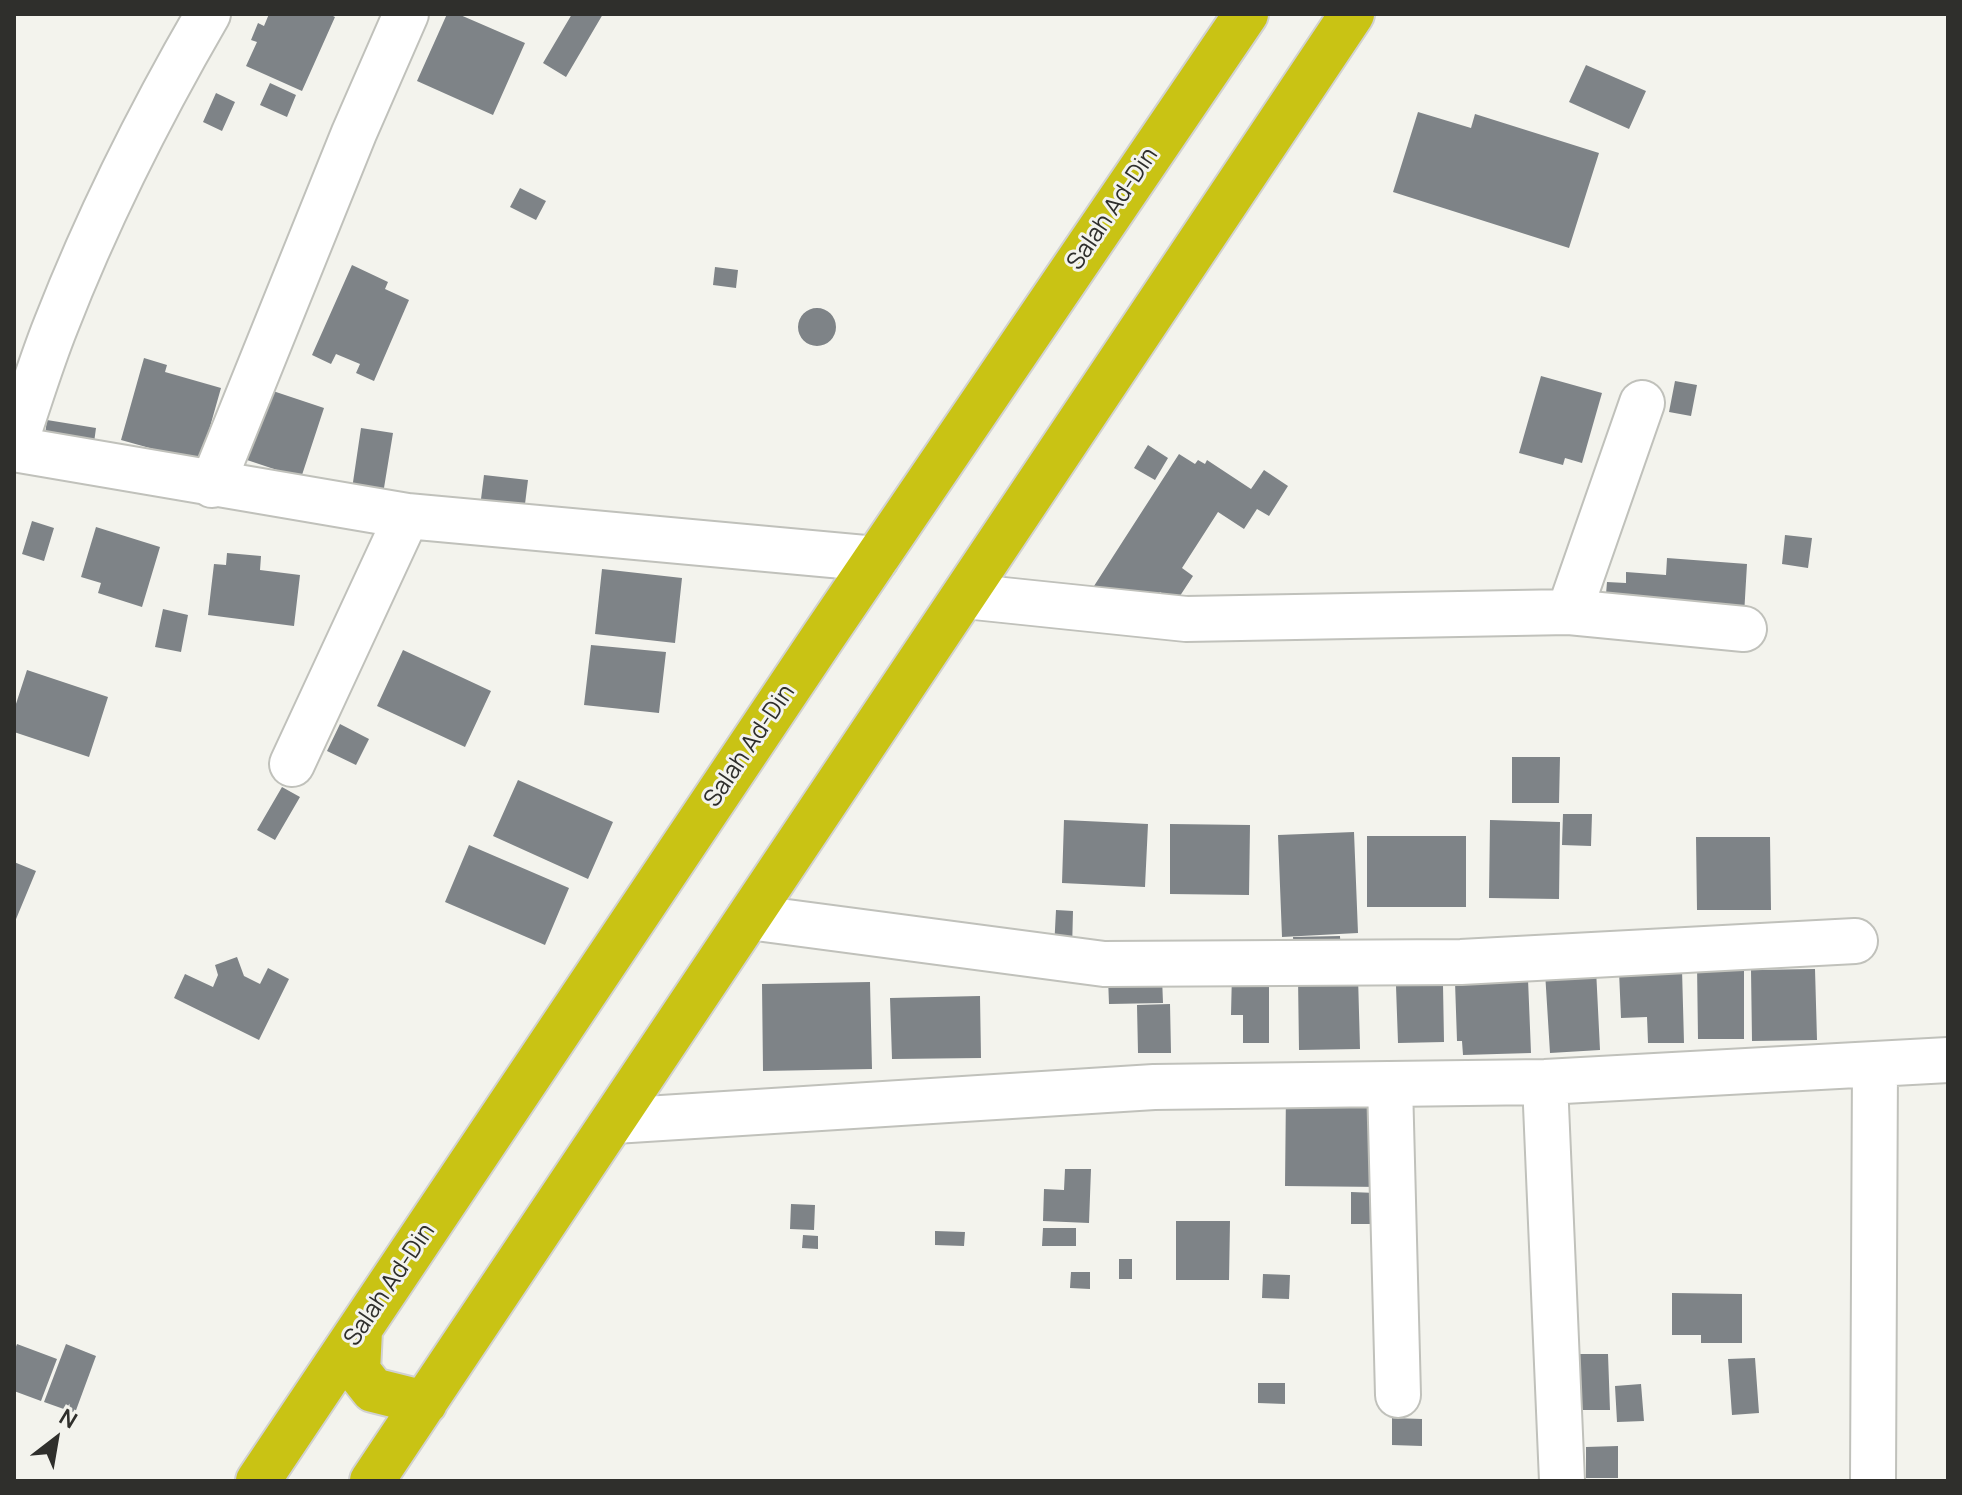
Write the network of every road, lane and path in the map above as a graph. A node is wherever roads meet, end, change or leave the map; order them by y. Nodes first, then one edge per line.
1 (208, 14) edge
2 (406, 14) edge
3 (1246, 14) edge
4 (1352, 14) edge
5 (1642, 403) dead end
6 (14, 447) edge
7 (212, 485) junction
8 (407, 516) junction
9 (876, 559) junction
10 (965, 596) junction
11 (1569, 612) junction
12 (1744, 629) dead end
13 (292, 764) dead end
14 (749, 917) junction
15 (1855, 941) dead end
16 (1948, 1060) edge
17 (1875, 1064) junction
18 (1545, 1082) junction
19 (1390, 1084) junction
20 (614, 1121) junction
21 (360, 1330) junction
22 (1398, 1395) dead end
23 (425, 1403) junction
24 (258, 1481) edge
25 (372, 1481) edge
26 (1562, 1481) edge
27 (1873, 1481) edge

1 - 6 street
2 - 7 street
3 - 9 highway, Salah Ad-Din
4 - 10 highway
5 - 11 street
6 - 7 street
7 - 8 street
8 - 9 street
8 - 13 street
9 - 21 highway, Salah Ad-Din
10 - 11 street
10 - 14 highway
11 - 12 street
14 - 15 street
14 - 20 highway
16 - 17 street
17 - 18 street
17 - 27 street
18 - 19 street
18 - 26 street
19 - 20 street
19 - 22 street
20 - 23 highway
21 - 23 highway
21 - 24 highway, Salah Ad-Din
23 - 25 highway

